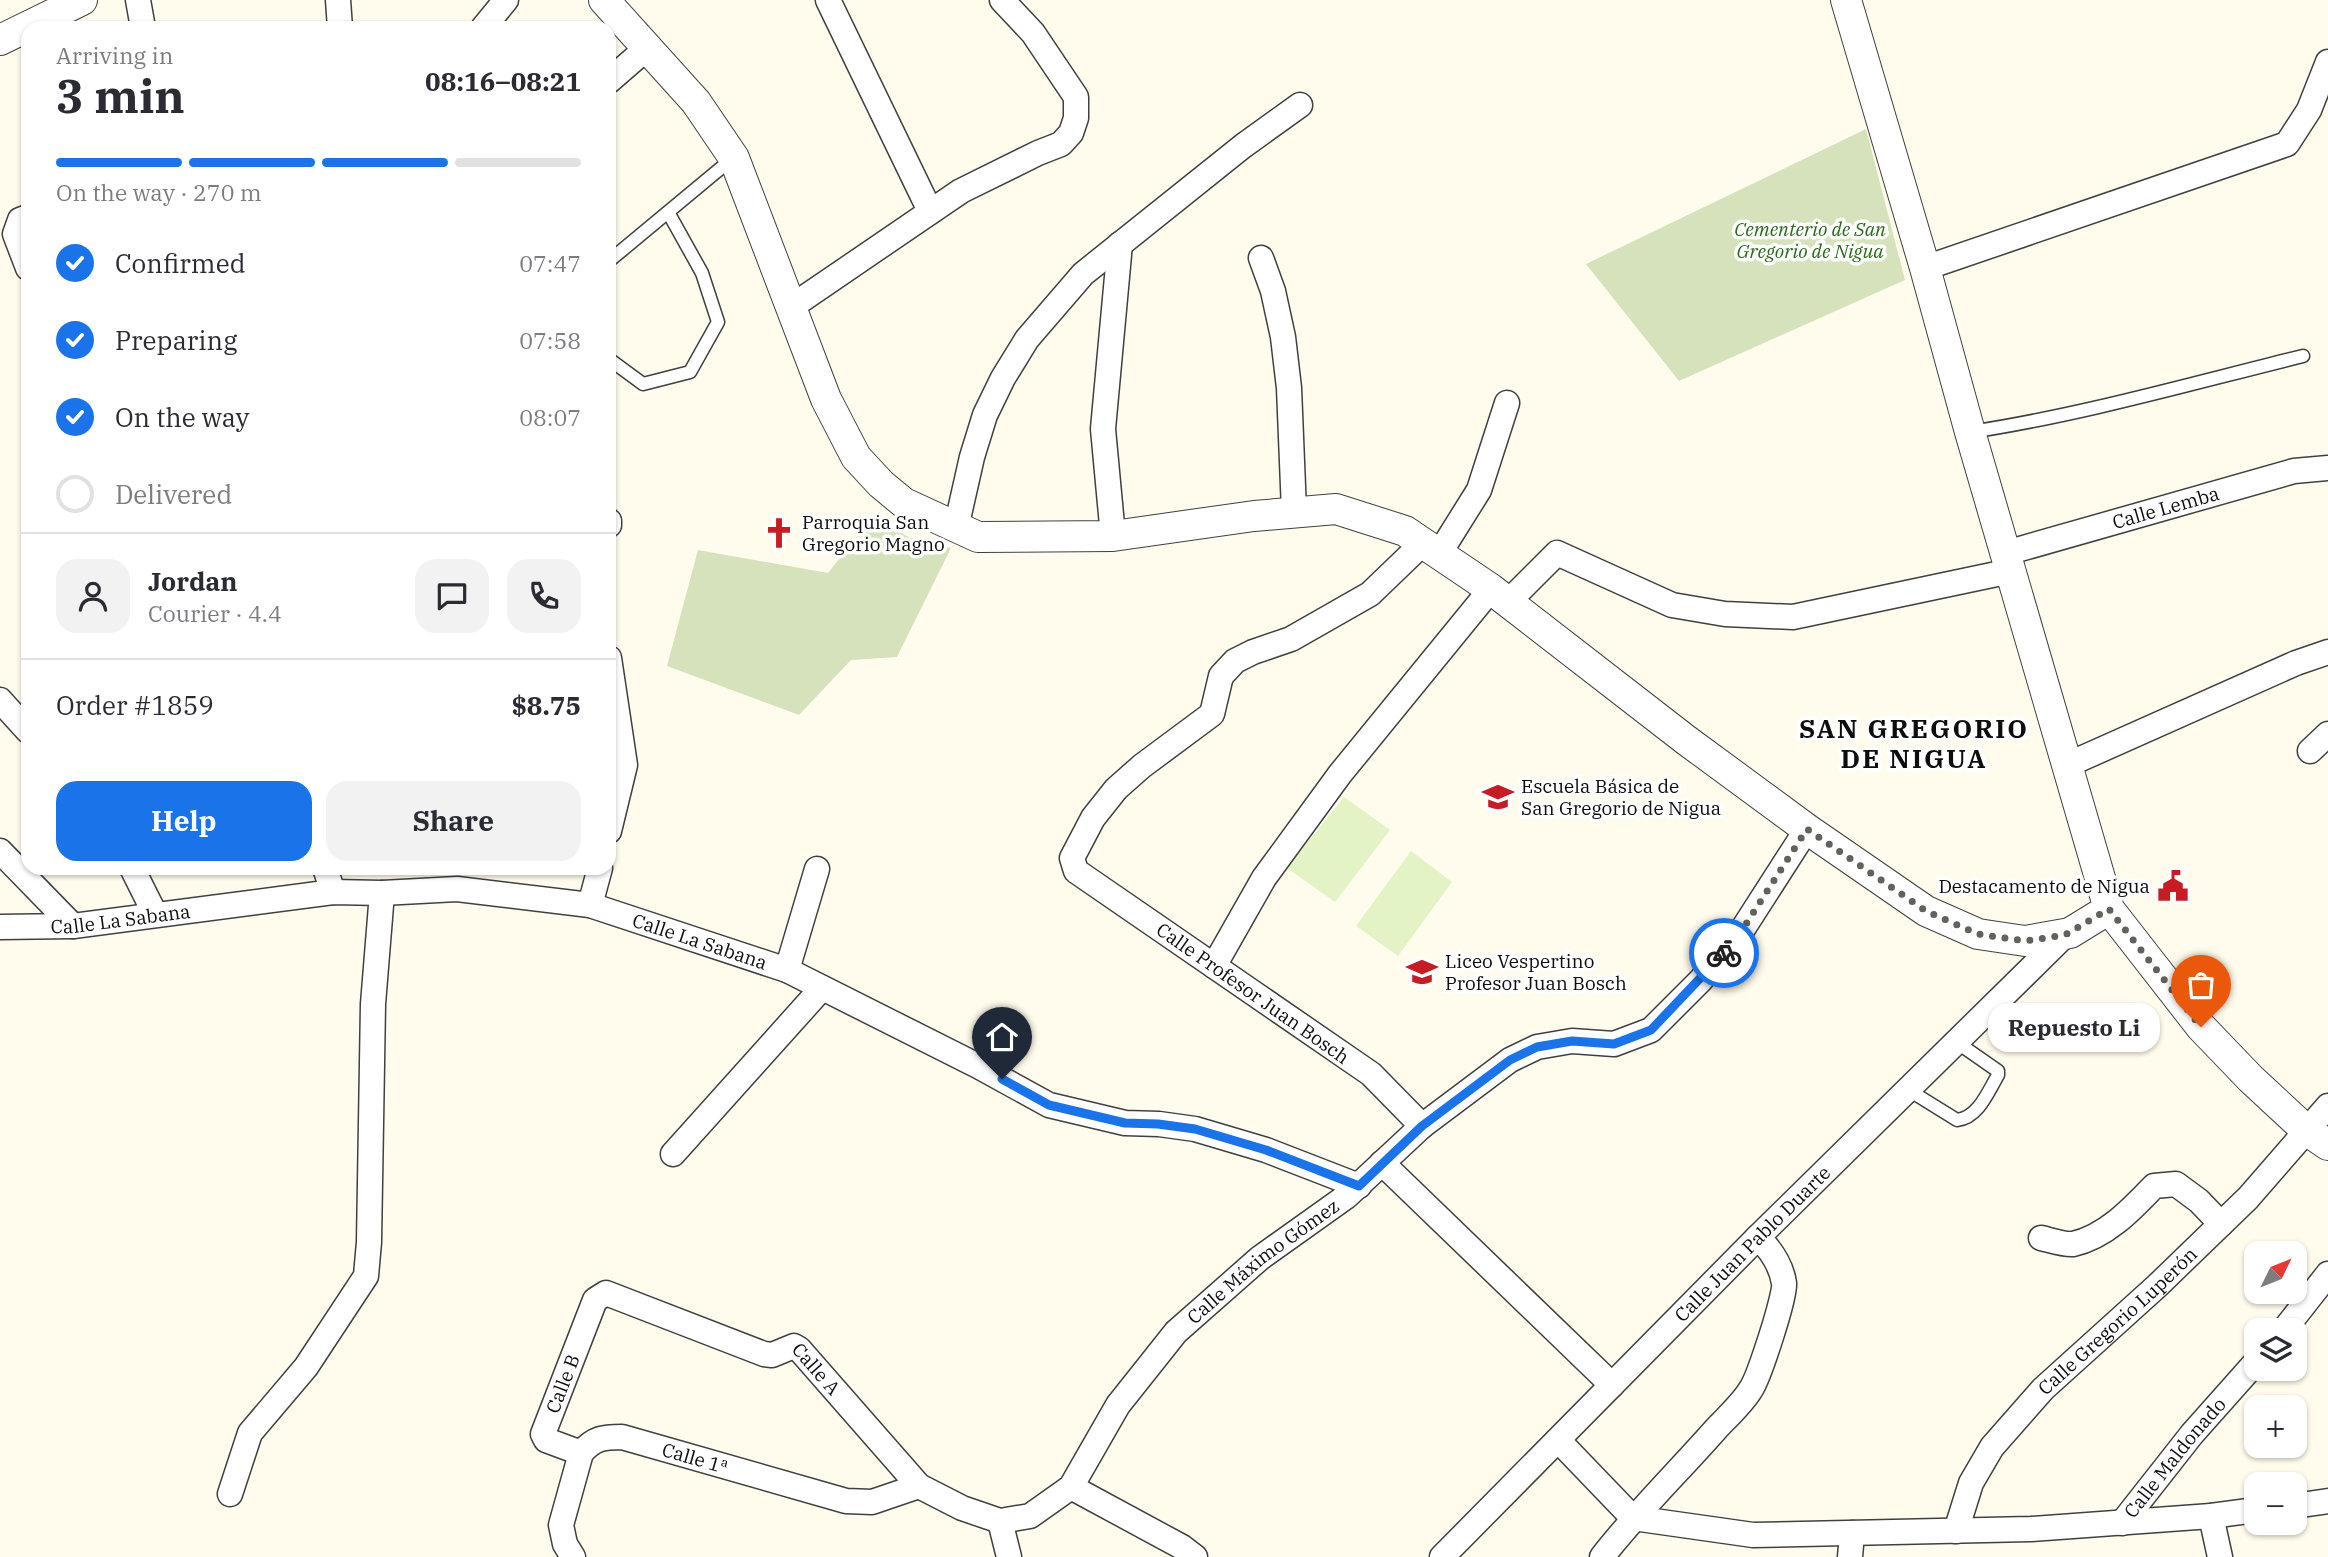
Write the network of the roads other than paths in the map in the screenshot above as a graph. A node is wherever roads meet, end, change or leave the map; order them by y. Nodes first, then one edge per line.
1 (82, 0) edge
2 (138, 0) edge
3 (338, 0) edge
4 (506, 0) edge
5 (604, 0) edge
6 (828, 0) edge
7 (1002, 0) edge
8 (1846, 0) edge
9 (39, 21) edge
10 (142, 21) edge
11 (340, 21) edge
12 (489, 21) edge
13 (21, 30) edge
14 (0, 40) edge
15 (647, 48) junction
16 (2328, 62) edge
17 (616, 75) edge
18 (1300, 105) dead end
19 (734, 158) junction
20 (930, 211) junction
21 (668, 212) junction
22 (21, 220) edge
23 (1120, 244) junction
24 (21, 250) edge
25 (616, 255) edge
26 (1262, 258) dead end
27 (1925, 268) junction
28 (791, 307) junction
29 (2303, 356) dead end
30 (616, 364) edge
31 (1507, 403) dead end
32 (1970, 432) junction
33 (2328, 468) edge
34 (1294, 511) junction
35 (956, 528) junction
36 (1114, 536) junction
37 (1431, 548) junction
38 (2008, 562) junction
39 (1499, 595) junction
40 (2328, 652) edge
41 (0, 701) edge
42 (616, 705) edge
43 (21, 724) edge
44 (2328, 734) edge
45 (2310, 751) dead end
46 (2067, 765) junction
47 (616, 802) edge
48 (1807, 829) junction
49 (0, 851) edge
50 (817, 869) dead end
51 (21, 873) edge
52 (23, 875) edge
53 (136, 875) edge
54 (327, 875) edge
55 (598, 875) edge
56 (333, 892) junction
57 (382, 893) junction
58 (590, 905) junction
59 (2109, 909) junction
60 (155, 914) junction
61 (0, 926) edge
62 (73, 926) junction
63 (2065, 935) junction
64 (1214, 966) junction
65 (787, 970) junction
66 (822, 988) junction
67 (1955, 1041) junction
68 (1906, 1089) junction
69 (2328, 1106) edge
70 (1422, 1126) junction
71 (2317, 1138) edge
72 (673, 1154) dead end
73 (1382, 1163) junction
74 (1359, 1186) junction
75 (2221, 1223) junction
76 (1758, 1237) junction
77 (2040, 1238) dead end
78 (2328, 1274) edge
79 (600, 1295) joint
80 (2295, 1318) edge
81 (2244, 1376) edge
82 (1612, 1385) junction
83 (1558, 1440) junction
84 (581, 1453) junction
85 (919, 1486) junction
86 (1071, 1486) junction
87 (230, 1494) dead end
88 (2328, 1501) edge
89 (2307, 1504) edge
90 (2244, 1512) edge
91 (2211, 1516) junction
92 (1633, 1518) junction
93 (1000, 1521) junction
94 (2122, 1523) junction
95 (1956, 1531) junction
96 (1851, 1545) edge
97 (563, 1553) edge
98 (1009, 1557) edge
99 (1195, 1557) edge
100 (1442, 1557) edge
101 (1602, 1557) edge
102 (2220, 1557) edge

1 - 9 street
2 - 10 street
3 - 11 street
4 - 12 street
5 - 15 street
6 - 20 street
7 - 20 street
8 - 27 street
13 - 14 street
15 - 17 street
15 - 19 street
16 - 27 street
18 - 23 street
19 - 21 lane
19 - 28 street
20 - 28 street
21 - 25 lane
21 - 30 lane
22 - 24 street
23 - 35 street
23 - 36 street
26 - 34 street
27 - 32 street
28 - 35 street
29 - 32 lane
31 - 37 street
32 - 38 street
33 - 38 street, Calle Lemba
34 - 36 street
34 - 37 street
35 - 36 street
37 - 39 street
37 - 64 street, Calle Profesor Juan Bosch
38 - 39 street, Calle Lemba
38 - 46 street
39 - 48 street
39 - 64 street
40 - 46 street
41 - 43 street
42 - 47 street
44 - 45 street
46 - 59 street
48 - 63 street
48 - 70 street, Calle Máximo Gómez
49 - 51 street
50 - 65 street
52 - 62 street
53 - 60 street
54 - 56 street
55 - 58 street
56 - 57 street, Calle La Sabana
56 - 60 street, Calle La Sabana
57 - 58 street, Calle La Sabana
57 - 87 street
58 - 65 street, Calle La Sabana
59 - 63 street
59 - 71 street
60 - 62 street, Calle La Sabana
61 - 62 street, Calle La Sabana
63 - 67 street, Calle Juan Pablo Duarte
64 - 70 street, Calle Profesor Juan Bosch
65 - 66 street, Calle La Sabana
66 - 72 street
66 - 74 street, Calle La Sabana
67 - 68 street, Calle Juan Pablo Duarte
67 - 68 lane
68 - 76 street, Calle Juan Pablo Duarte
69 - 71 street, Calle Gregorio Luperón
70 - 73 street, Calle Máximo Gómez
71 - 75 street, Calle Gregorio Luperón
73 - 74 street, Calle Máximo Gómez
73 - 82 street
74 - 86 street, Calle Máximo Gómez
75 - 77 street
75 - 95 street, Calle Gregorio Luperón
76 - 82 street, Calle Juan Pablo Duarte
76 - 92 street
78 - 80 street
79 - 84 street, Calle B
79 - 85 street, Calle A
81 - 94 street, Calle Maldonado
82 - 83 street, Calle Juan Pablo Duarte
83 - 92 street
83 - 100 street, Calle Juan Pablo Duarte
84 - 85 street, Calle 1ª
84 - 97 street
85 - 93 street
86 - 93 street, Calle Máximo Gómez
86 - 99 street
88 - 89 street
90 - 91 street
91 - 94 street
91 - 102 street
92 - 96 street
92 - 101 street
93 - 98 street
94 - 95 street
95 - 96 street

